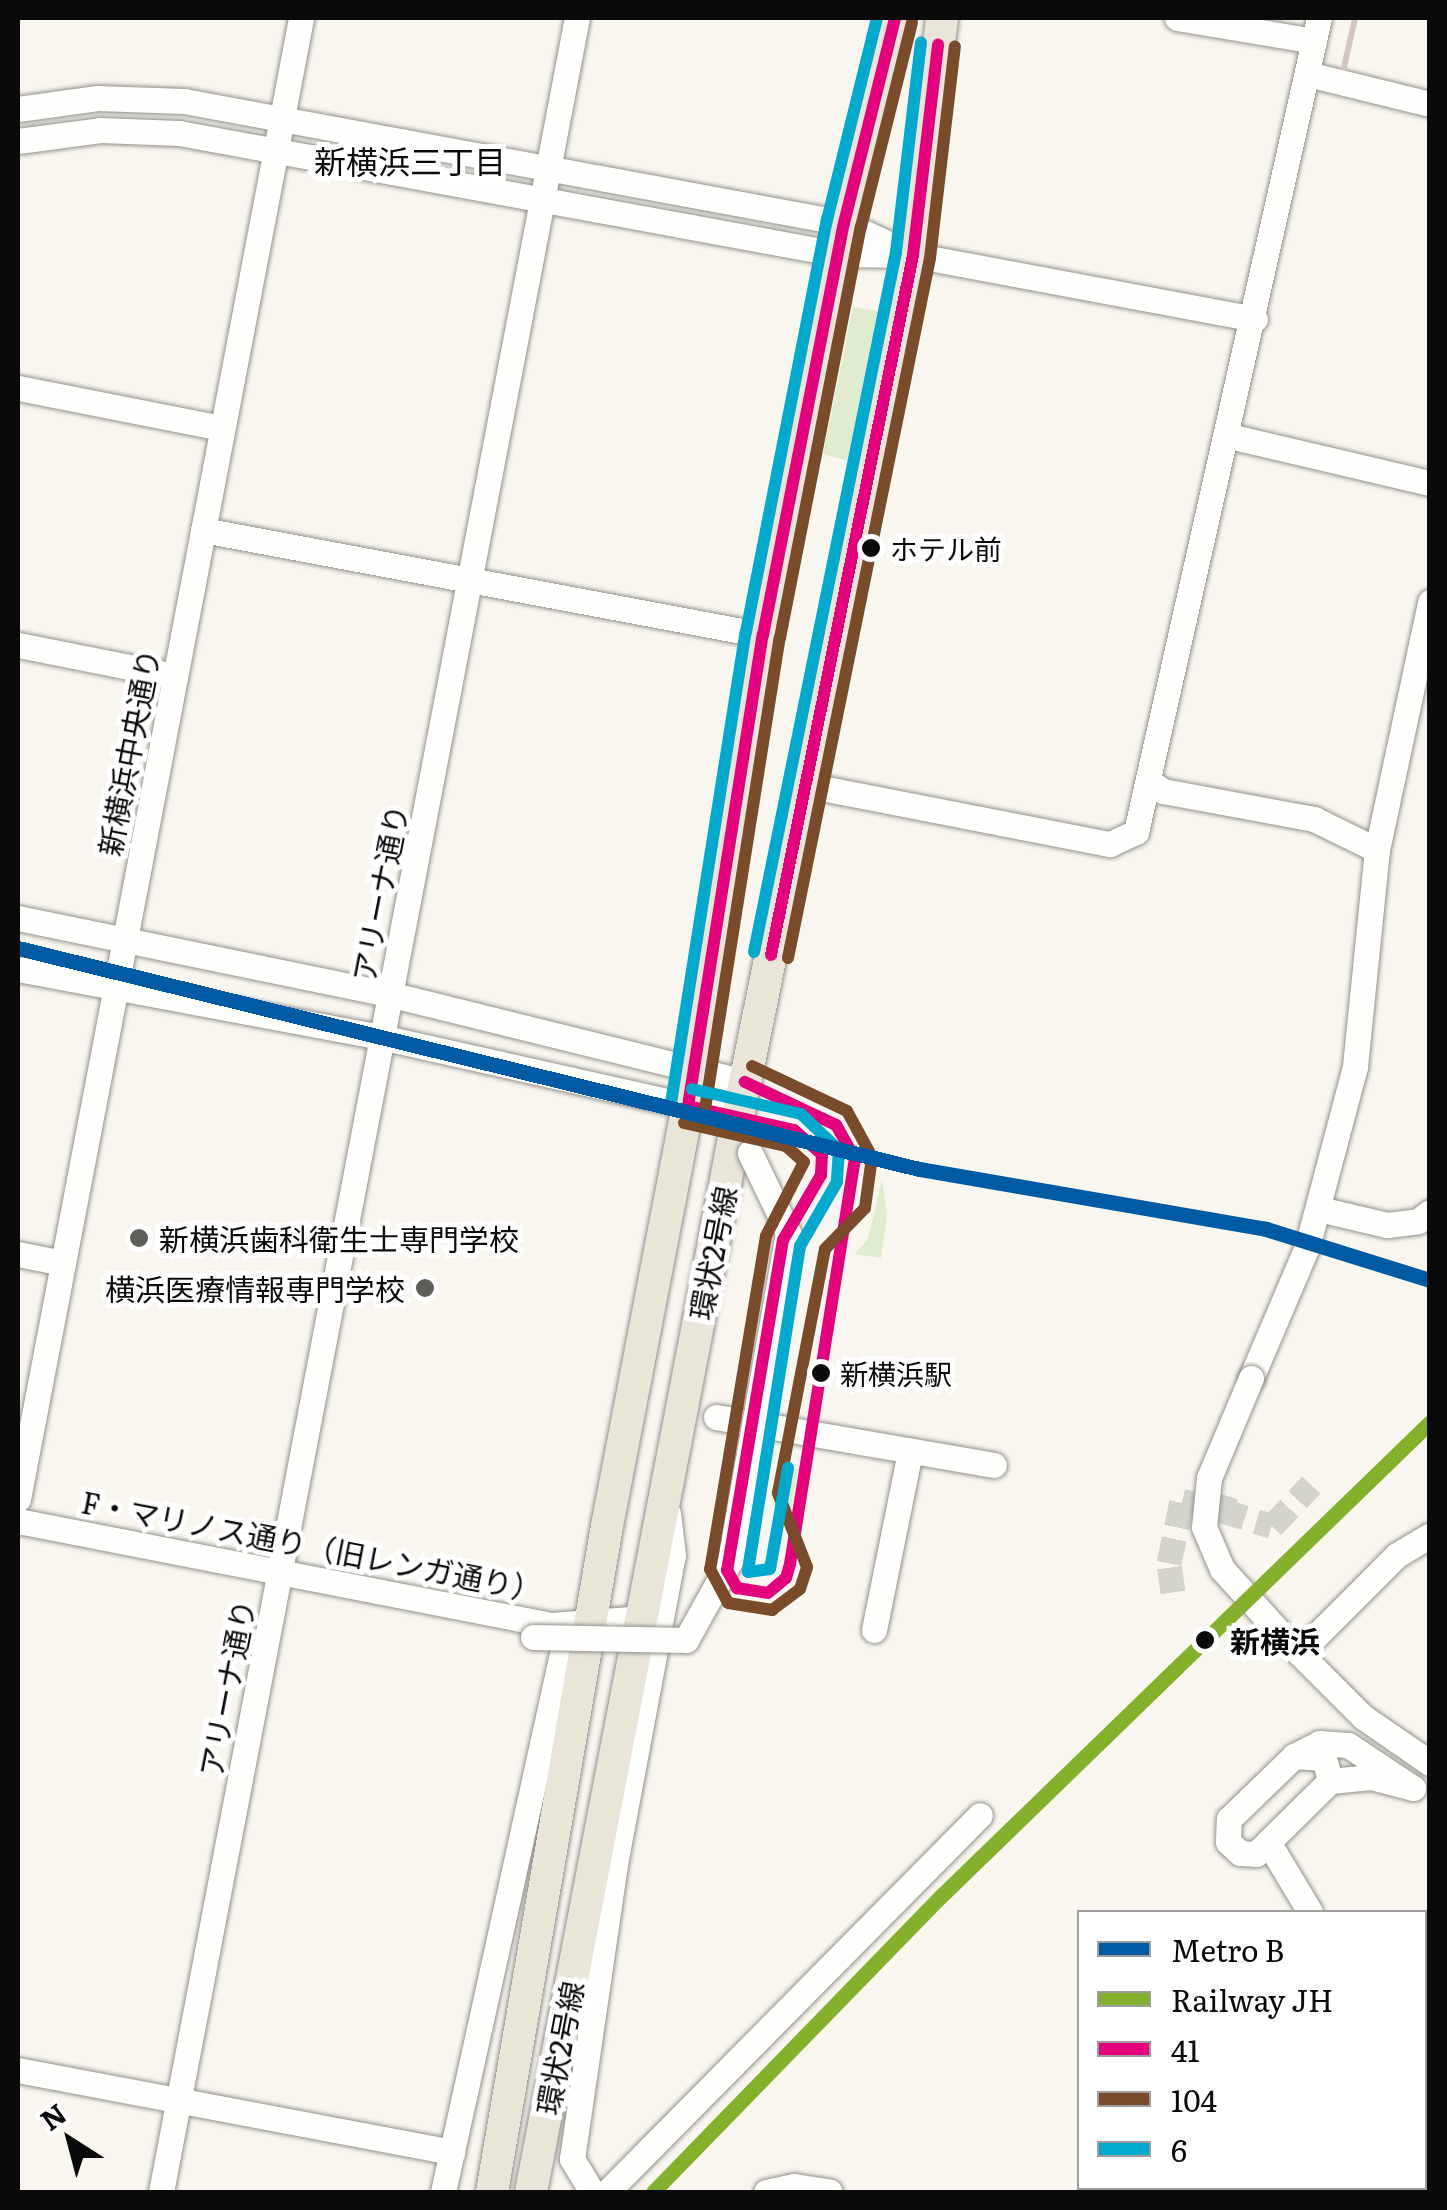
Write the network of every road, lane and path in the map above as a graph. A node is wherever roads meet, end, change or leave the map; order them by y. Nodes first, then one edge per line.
1 (301, 18) edge
2 (576, 18) edge
3 (895, 18) edge
4 (942, 18) edge
5 (1177, 18) edge
6 (1316, 29) edge
7 (1308, 74) junction
8 (1430, 104) edge
9 (18, 109) edge
10 (282, 118) junction
11 (18, 141) edge
12 (276, 149) junction
13 (548, 168) junction
14 (542, 199) junction
15 (841, 238) junction
16 (913, 255) junction
17 (1255, 319) junction
18 (18, 388) edge
19 (222, 428) junction
20 (1229, 436) junction
21 (1430, 483) edge
22 (203, 530) junction
23 (472, 580) junction
24 (1430, 602) edge
25 (763, 635) junction
26 (18, 645) edge
27 (176, 676) junction
28 (1150, 782) junction
29 (806, 785) junction
30 (1377, 850) junction
31 (18, 918) edge
32 (125, 938) junction
33 (18, 969) edge
34 (115, 988) junction
35 (393, 995) junction
36 (385, 1038) junction
37 (696, 1066) junction
38 (745, 1082) junction
39 (688, 1106) junction
40 (738, 1117) junction
41 (750, 1152) dead end
42 (1319, 1209) junction
43 (1430, 1212) edge
44 (18, 1254) edge
45 (63, 1263) junction
46 (716, 1417) dead end
47 (755, 1424) junction
48 (910, 1451) junction
49 (994, 1465) dead end
50 (666, 1495) junction
51 (18, 1499) edge
52 (18, 1521) edge
53 (1430, 1535) edge
54 (282, 1571) junction
55 (642, 1618) junction
56 (594, 1624) junction
57 (874, 1630) dead end
58 (533, 1637) dead end
59 (1294, 1648) junction
60 (1294, 1756) junction
61 (1430, 1763) edge
62 (1330, 1781) junction
63 (1421, 1792) edge
64 (980, 1815) dead end
65 (1268, 1842) junction
66 (1309, 1910) edge
67 (18, 2070) edge
68 (179, 2100) junction
69 (452, 2152) junction
70 (161, 2192) edge
71 (443, 2192) edge
72 (492, 2192) edge
73 (531, 2192) edge
74 (592, 2192) edge
75 (607, 2192) edge
76 (766, 2192) edge
77 (830, 2192) edge

1 - 10 street, 新横浜中央通り
2 - 13 street, アリーナ通り
3 - 15 main road, 環状2号線
4 - 16 main road, 環状2号線
5 - 6 street
6 - 7 street
7 - 8 street
7 - 17 street
9 - 10 street
10 - 12 street, 新横浜中央通り
10 - 13 street
11 - 12 street
12 - 14 street
12 - 19 street, 新横浜中央通り
13 - 14 street, アリーナ通り
13 - 15 street
14 - 15 street
14 - 23 street, アリーナ通り
15 - 16 street
15 - 25 main road, 環状2号線
16 - 17 street
16 - 29 main road, 環状2号線
17 - 20 street
18 - 19 street
19 - 22 street, 新横浜中央通り
20 - 21 street
20 - 28 street
22 - 23 street
22 - 27 street, 新横浜中央通り
23 - 25 street
23 - 35 street, アリーナ通り
24 - 30 street
25 - 37 main road, 環状2号線
26 - 27 street
27 - 32 street, 新横浜中央通り
28 - 29 street
28 - 30 street
29 - 38 main road, 環状2号線
30 - 42 street
31 - 32 street
32 - 34 street, 新横浜中央通り
32 - 35 street
33 - 34 street
34 - 36 street
34 - 45 street, 新横浜中央通り
35 - 36 street, アリーナ通り
35 - 37 street
36 - 39 street
36 - 54 street, アリーナ通り
37 - 38 street
37 - 39 main road, 環状2号線
38 - 40 main road, 環状2号線
39 - 40 street
39 - 56 main road, 環状2号線
40 - 50 main road, 環状2号線
41 - 47 street, bridge
42 - 43 street
42 - 59 street, bridge
44 - 45 street
45 - 51 street, 新横浜中央通り
46 - 47 street
47 - 48 street
47 - 58 street, bridge
48 - 49 street
48 - 57 street
50 - 55 main road, 環状2号線
50 - 74 street
52 - 54 street, F・マリノス通り（旧レンガ通り）
53 - 59 street
54 - 56 street, F・マリノス通り（旧レンガ通り）
54 - 68 street, アリーナ通り
55 - 56 street, F・マリノス通り（旧レンガ通り）
55 - 73 main road, 環状2号線
56 - 69 street
56 - 72 main road, 環状2号線
59 - 61 street
60 - 62 street
60 - 63 street
60 - 65 street
62 - 63 street
62 - 65 street
64 - 75 street
65 - 66 street
67 - 68 street
68 - 69 street
68 - 70 street, アリーナ通り
69 - 71 street
76 - 77 street

